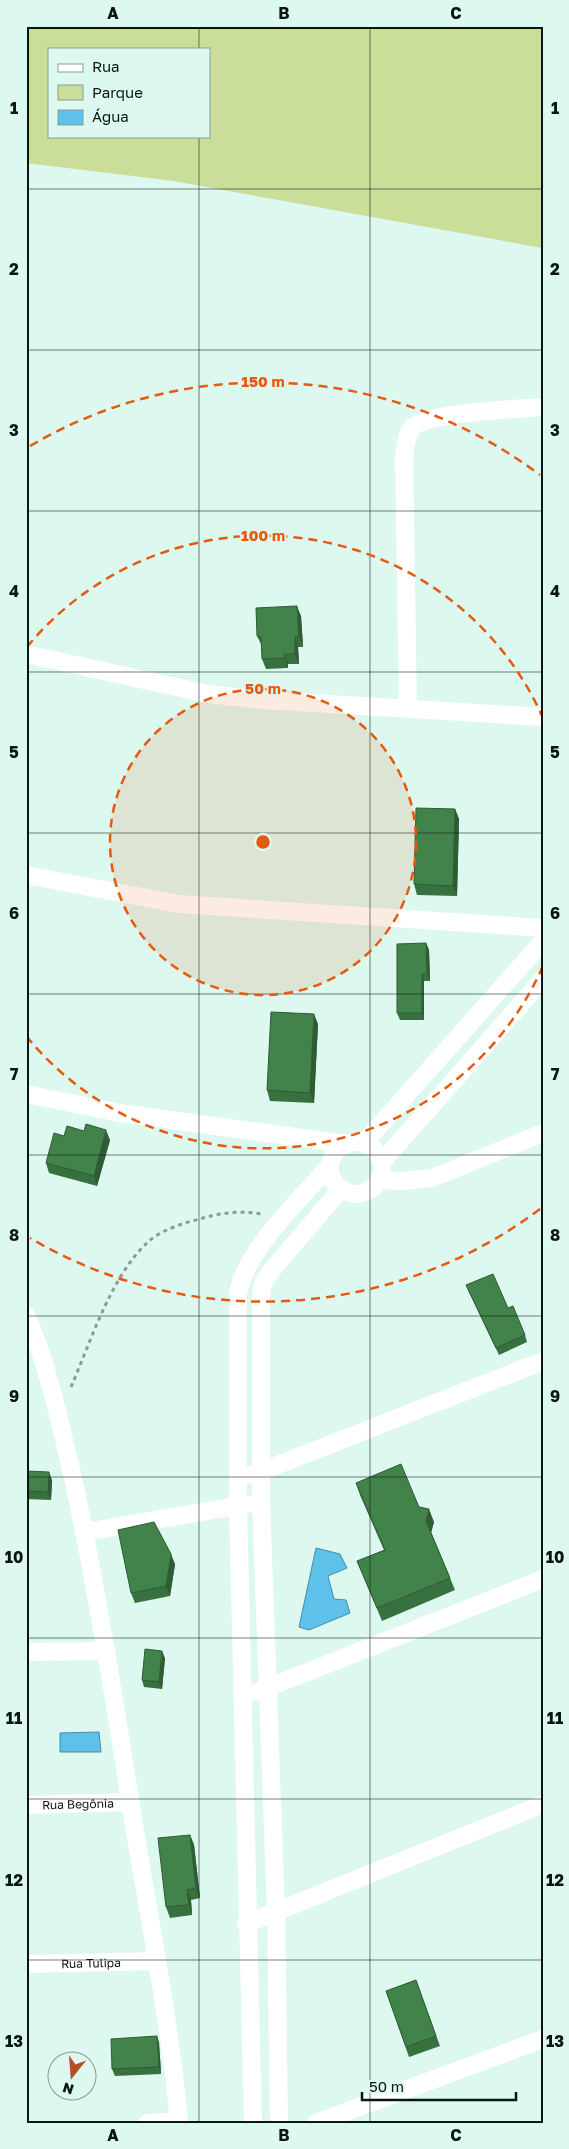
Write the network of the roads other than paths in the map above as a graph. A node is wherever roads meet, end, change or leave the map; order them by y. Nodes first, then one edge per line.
1 (543, 407) edge
2 (26, 654) edge
3 (408, 709) junction
4 (543, 717) edge
5 (26, 875) edge
6 (543, 928) edge
7 (543, 941) edge
8 (543, 979) edge
9 (26, 1094) edge
10 (543, 1133) edge
11 (364, 1143) junction
12 (346, 1144) junction
13 (382, 1162) junction
14 (330, 1165) junction
15 (380, 1180) junction
16 (341, 1189) junction
17 (26, 1315) edge
18 (543, 1361) edge
19 (262, 1472) junction
20 (238, 1478) junction
21 (261, 1501) junction
22 (238, 1506) junction
23 (85, 1532) junction
24 (543, 1579) edge
25 (107, 1651) junction
26 (26, 1652) edge
27 (268, 1689) junction
28 (242, 1696) junction
29 (130, 1802) junction
30 (543, 1804) edge
31 (26, 1805) edge
32 (276, 1912) junction
33 (246, 1924) junction
34 (156, 1961) junction
35 (26, 1964) edge
36 (543, 2039) edge
37 (179, 2122) edge
38 (147, 2123) edge
39 (253, 2123) edge
40 (279, 2123) edge
41 (316, 2123) edge

1 - 3 street
2 - 3 street
3 - 4 street
5 - 6 street
7 - 11 street
8 - 13 street
9 - 12 street
10 - 15 street
11 - 12 street
11 - 13 street
12 - 14 street
13 - 15 street
14 - 16 street
14 - 20 street
15 - 16 street
16 - 19 street
17 - 23 street
18 - 19 street
19 - 20 street
19 - 21 street
20 - 22 street
21 - 22 street
21 - 27 street
22 - 23 street
22 - 28 street
23 - 25 street
24 - 27 street
25 - 26 street
25 - 29 street
27 - 28 street
27 - 32 street
28 - 33 street
29 - 31 street, Rua Begônia
29 - 34 street
30 - 32 street
32 - 33 street
32 - 40 street
33 - 39 street
34 - 35 street, Rua Tulipa
34 - 37 street
36 - 41 street
37 - 38 street

